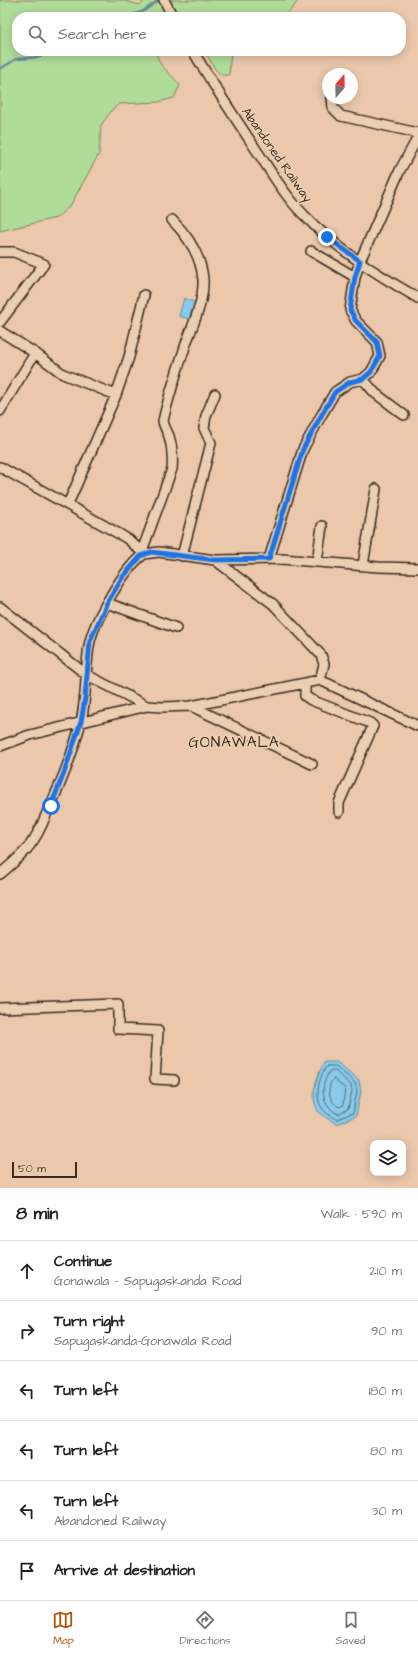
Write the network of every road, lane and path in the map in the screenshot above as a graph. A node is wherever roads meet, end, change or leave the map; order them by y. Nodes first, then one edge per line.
1 (164, 0) edge
2 (170, 12) edge
3 (196, 56) edge
4 (333, 104) edge
5 (418, 133) edge
6 (418, 137) edge
7 (172, 220) dead end
8 (311, 251) dead end
9 (0, 252) edge
10 (360, 261) junction
11 (355, 277) junction
12 (144, 296) dead end
13 (418, 298) edge
14 (0, 322) edge
15 (0, 331) edge
16 (35, 353) junction
17 (363, 379) junction
18 (215, 394) dead end
19 (116, 395) junction
20 (0, 411) edge
21 (404, 415) dead end
22 (0, 467) edge
23 (376, 489) dead end
24 (68, 504) junction
25 (322, 526) dead end
26 (143, 552) junction
27 (182, 556) junction
28 (269, 559) junction
29 (215, 560) junction
30 (317, 562) junction
31 (363, 566) junction
32 (418, 568) edge
33 (107, 603) junction
34 (0, 607) edge
35 (176, 628) dead end
36 (87, 675) junction
37 (320, 680) junction
38 (305, 683) junction
39 (147, 706) junction
40 (190, 706) junction
41 (81, 722) junction
42 (418, 726) edge
43 (0, 746) edge
44 (312, 764) dead end
45 (339, 812) dead end
46 (0, 874) edge
47 (0, 1008) edge
48 (174, 1080) dead end

1 - 2 street
3 - 10 street, Abandoned Railway
4 - 5 street
6 - 10 street
7 - 26 street
8 - 11 street
9 - 14 street
10 - 11 street
10 - 13 street, Abandoned Railway
11 - 17 street
12 - 19 street
15 - 16 street
16 - 19 street
16 - 20 street
17 - 21 street
17 - 28 street
18 - 27 street
19 - 24 street
22 - 24 street
23 - 31 street
24 - 26 street
25 - 30 street
26 - 27 street
26 - 33 street
27 - 29 street
28 - 29 street
28 - 30 street
29 - 37 street
30 - 31 street
31 - 32 street
33 - 35 street
33 - 36 street
34 - 36 street
36 - 39 street
36 - 41 street
37 - 38 street
37 - 42 street
38 - 40 street
38 - 45 street
39 - 40 street
39 - 41 street
40 - 44 street
41 - 43 street
41 - 46 street
47 - 48 street

